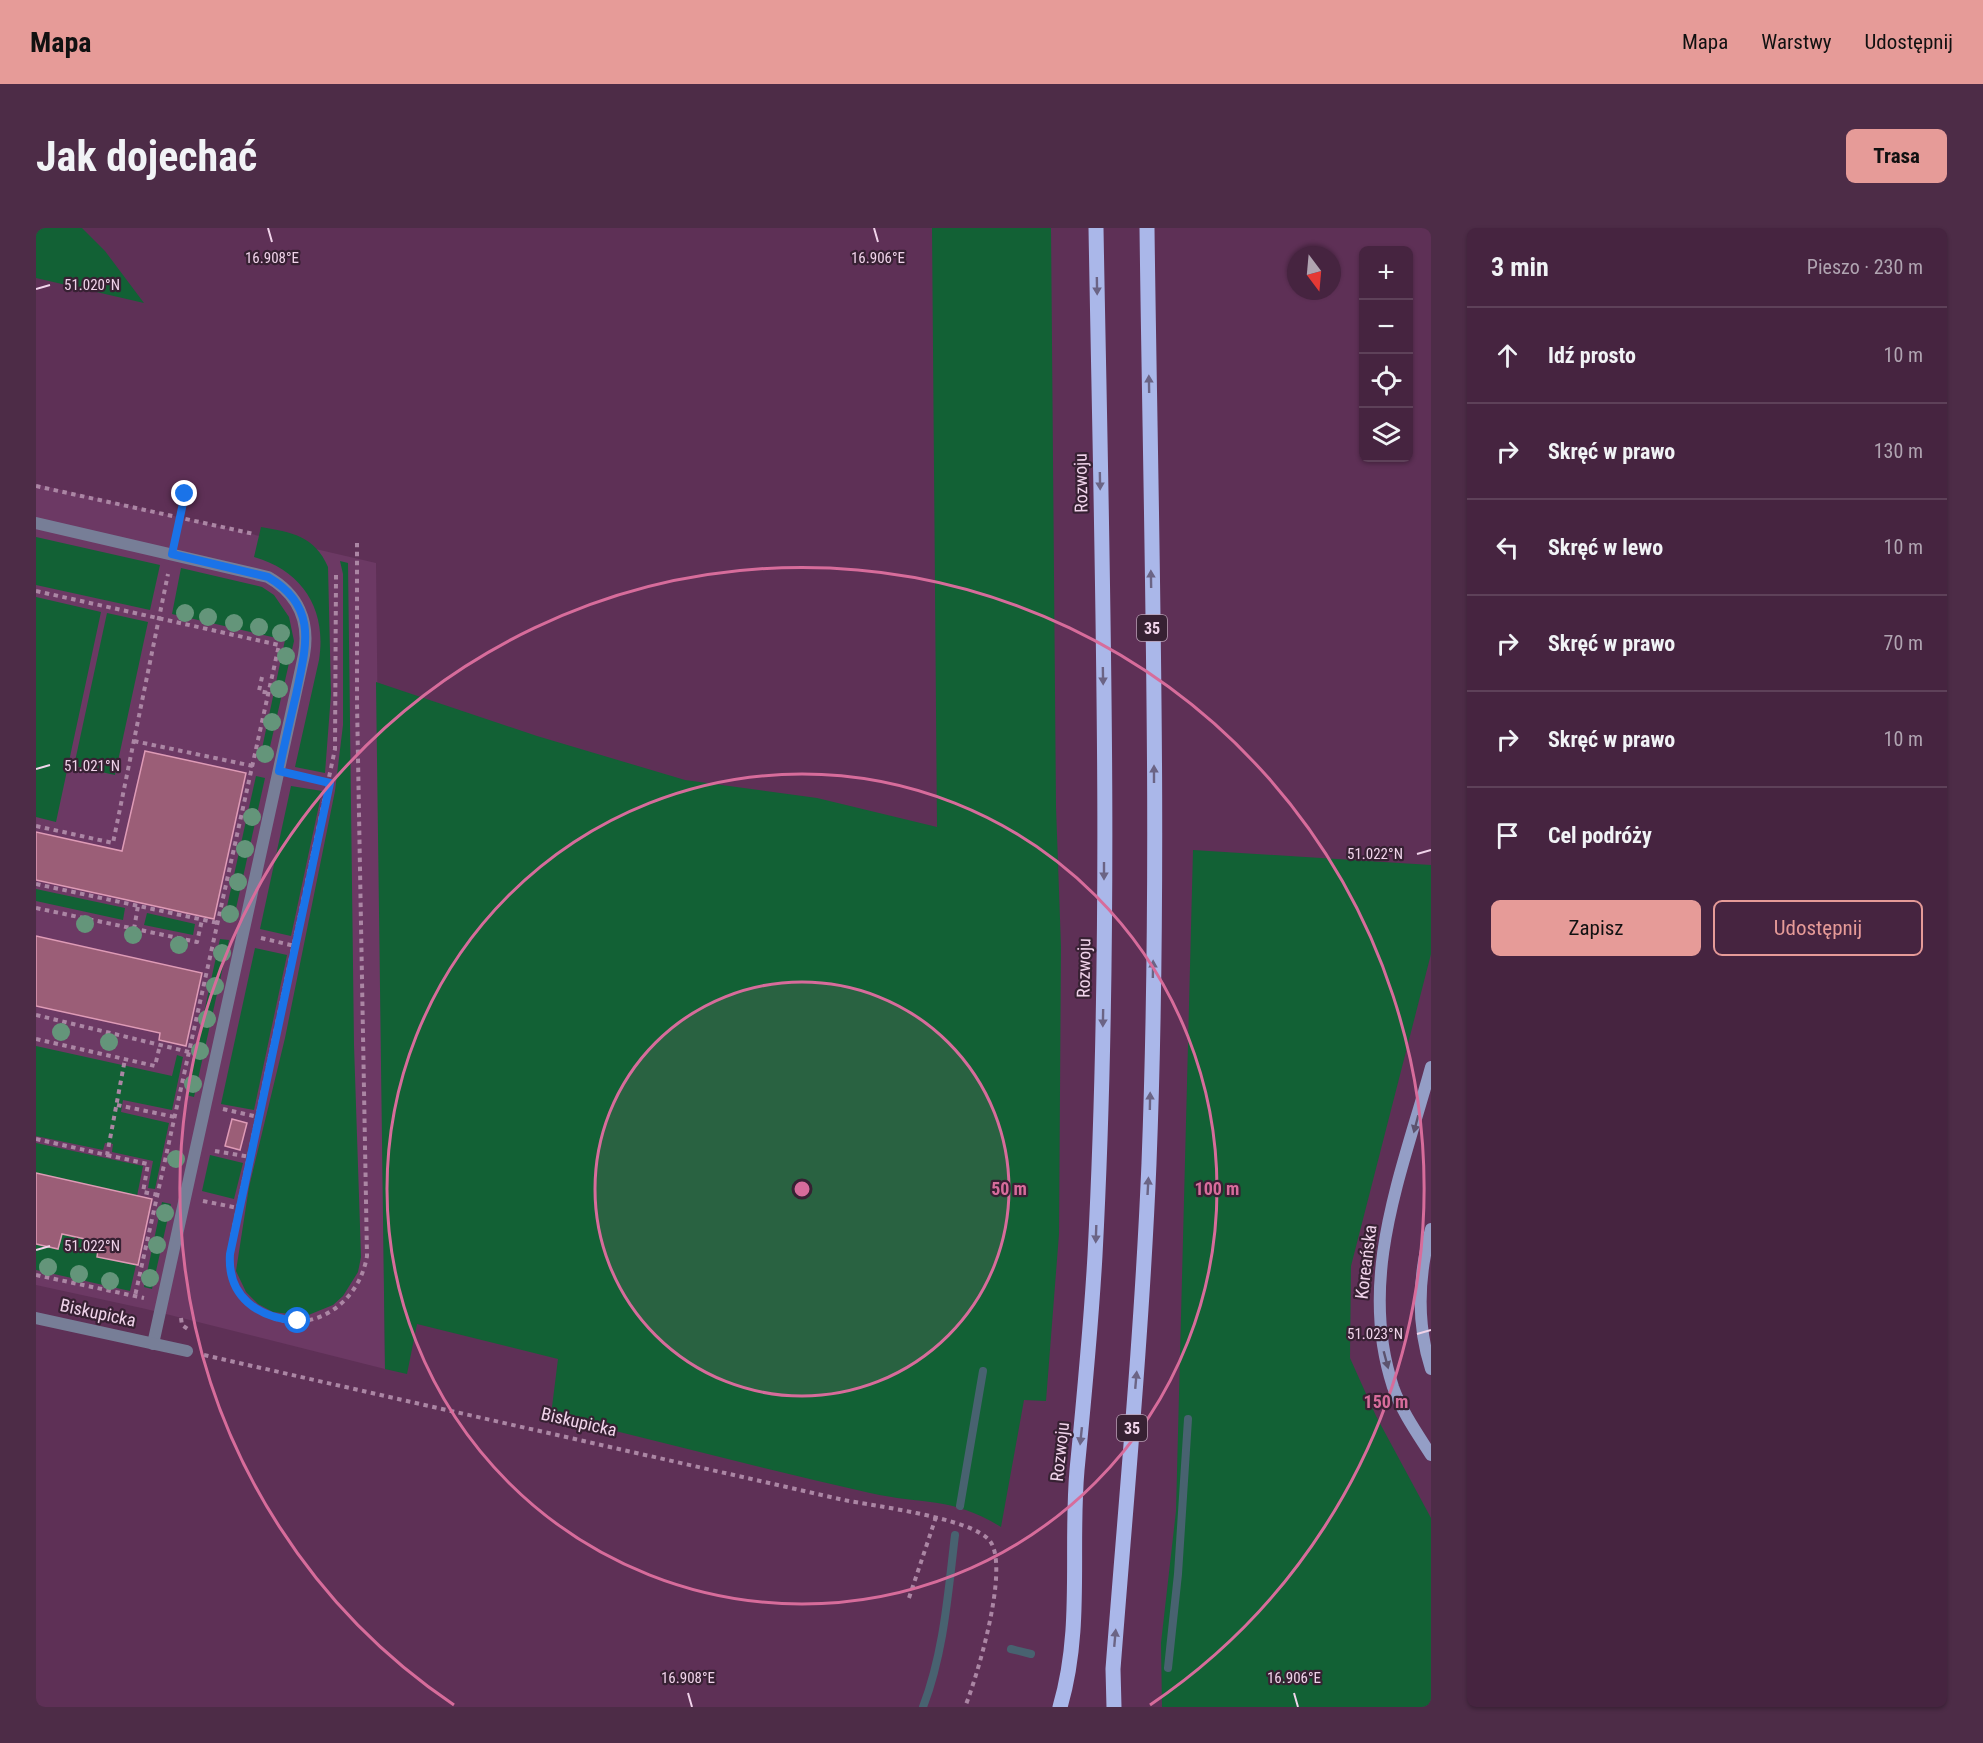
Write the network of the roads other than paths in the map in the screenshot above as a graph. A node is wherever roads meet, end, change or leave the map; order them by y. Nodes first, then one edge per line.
1 (1096, 228) edge
2 (1147, 228) edge
3 (36, 523) edge
4 (1431, 1067) edge
5 (1431, 1229) edge
6 (36, 1318) edge
7 (153, 1344) junction
8 (187, 1351) road end
9 (1431, 1369) edge
10 (1431, 1455) edge
11 (1115, 1703) edge
12 (1060, 1707) edge

1 -> 12 main road, Rozwoju
11 -> 2 main road, 35
3 - 7 street
4 -> 10 street, Koreańska
5 - 9 street
6 - 7 street, Biskupicka
7 - 8 street, Biskupicka

